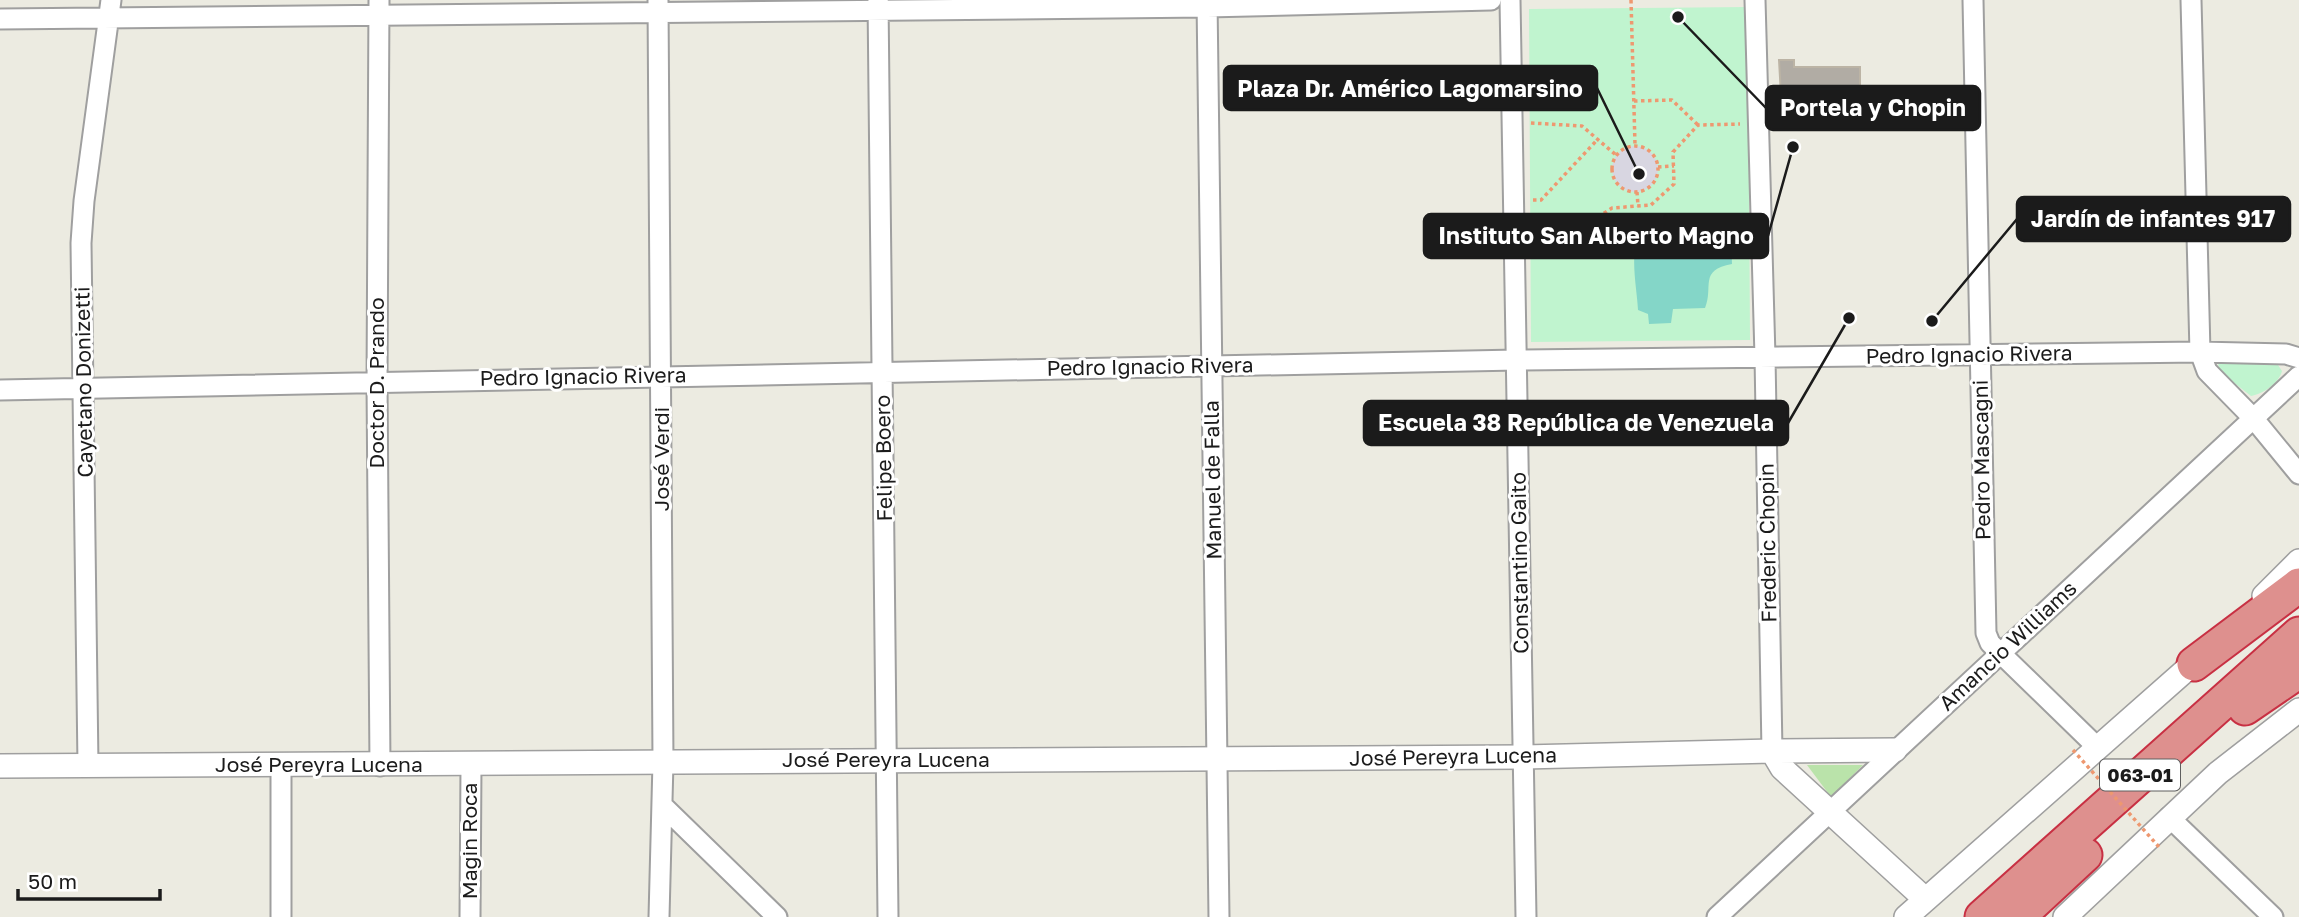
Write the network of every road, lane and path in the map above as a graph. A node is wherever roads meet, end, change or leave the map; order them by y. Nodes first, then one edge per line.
1 (1492, 0) edge
2 (1510, 0) edge
3 (1631, 0) edge
4 (1755, 0) edge
5 (1973, 0) edge
6 (2191, 0) edge
7 (1207, 4) edge
8 (878, 5) edge
9 (658, 6) edge
10 (379, 7) edge
11 (110, 9) edge
12 (0, 19) edge
13 (1634, 101) junction
14 (1514, 123) junction
15 (1759, 123) junction
16 (1698, 125) junction
17 (1598, 139) junction
18 (1635, 145) junction
19 (1616, 155) junction
20 (1674, 166) junction
21 (1658, 167) junction
22 (1637, 192) junction
23 (1515, 200) junction
24 (1638, 206) junction
25 (1516, 230) junction
26 (2200, 352) junction
27 (1981, 355) junction
28 (1765, 357) junction
29 (2299, 358) edge
30 (1517, 360) junction
31 (1212, 366) junction
32 (883, 371) junction
33 (662, 375) junction
34 (2299, 376) edge
35 (377, 383) junction
36 (0, 390) edge
37 (85, 390) junction
38 (2254, 419) junction
39 (2299, 474) edge
40 (2299, 561) edge
41 (2299, 585) edge
42 (2299, 634) edge
43 (2000, 652) junction
44 (2299, 661) edge
45 (2194, 664) junction
46 (2299, 671) edge
47 (2245, 708) junction
48 (2299, 710) edge
49 (2097, 747) junction
50 (1895, 750) junction
51 (2073, 750) dead end
52 (1772, 751) junction
53 (1522, 757) junction
54 (889, 760) junction
55 (1217, 760) junction
56 (663, 762) junction
57 (88, 765) junction
58 (281, 765) junction
59 (380, 765) junction
60 (471, 765) junction
61 (0, 766) edge
62 (662, 805) junction
63 (1830, 812) junction
64 (2169, 817) junction
65 (2159, 847) dead end
66 (1925, 899) junction
67 (281, 917) edge
68 (470, 917) edge
69 (659, 917) edge
70 (777, 917) edge
71 (888, 917) edge
72 (1219, 917) edge
73 (1526, 917) edge
74 (1717, 917) edge
75 (1906, 917) edge
76 (1982, 917) edge
77 (2018, 917) edge
78 (2065, 917) edge
79 (2273, 917) edge

1 - 7 street
2 - 14 street, Constantino Gaito
3 - 13 path
4 - 15 street, Frederic Chopin
5 - 27 street, Pedro Mascagni
6 - 26 street
7 - 8 street
7 - 31 street, Manuel de Falla
8 - 9 street
8 - 32 street, Felipe Boero
9 - 10 street
9 - 33 street, José Verdi
10 - 11 street
10 - 35 street, Doctor D. Prando
11 - 12 street
11 - 37 street, Cayetano Donizetti
13 - 16 path
13 - 18 path
14 - 17 path
14 - 23 street, Constantino Gaito
15 - 16 path
15 - 28 street, Frederic Chopin
16 - 20 path
17 - 19 path
17 - 23 path
18 - 19 path
18 - 21 path
19 - 22 path
20 - 21 path
20 - 24 path
21 - 22 path
22 - 24 path
23 - 25 street, Constantino Gaito
24 - 25 path
25 - 30 street, Constantino Gaito
26 - 27 street, Pedro Ignacio Rivera
26 - 29 street, Pedro Ignacio Rivera
26 - 38 street
27 - 28 street, Pedro Ignacio Rivera
27 - 43 street, Pedro Mascagni
28 - 30 street, Pedro Ignacio Rivera
28 - 52 street, Frederic Chopin
30 - 31 street, Pedro Ignacio Rivera
30 - 53 street, Constantino Gaito
31 - 32 street, Pedro Ignacio Rivera
31 - 55 street, Manuel de Falla
32 - 33 street, Pedro Ignacio Rivera
32 - 54 street, Felipe Boero
33 - 35 street, Pedro Ignacio Rivera
33 - 56 street, José Verdi
34 - 38 street, Amancio Williams
35 - 37 street, Pedro Ignacio Rivera
35 - 59 street, Doctor D. Prando
36 - 37 street, Pedro Ignacio Rivera
37 - 57 street, Cayetano Donizetti
38 - 39 street
38 - 43 street, Amancio Williams
40 - 45 street
41 - 45 highway
42 - 76 highway, 063-01
43 - 49 street, Pedro Mascagni
43 - 50 street, Amancio Williams
44 - 47 highway, 063-01
45 - 49 street
46 - 47 highway
47 - 77 highway, 063-01
48 - 64 street
49 - 66 street
50 - 52 street, José Pereyra Lucena
50 - 63 street, Amancio Williams
51 - 65 path, bridge
52 - 53 street, José Pereyra Lucena
52 - 63 street
53 - 55 street, José Pereyra Lucena
53 - 73 street, Constantino Gaito
54 - 55 street, José Pereyra Lucena
54 - 56 street, José Pereyra Lucena
54 - 71 street, Felipe Boero
55 - 72 street, Manuel de Falla
56 - 60 street, José Pereyra Lucena
56 - 62 street, José Verdi
57 - 58 street, José Pereyra Lucena
57 - 61 street, José Pereyra Lucena
58 - 59 street, José Pereyra Lucena
58 - 67 street
59 - 60 street, José Pereyra Lucena
60 - 68 street, Magin Roca
62 - 69 street, José Verdi
62 - 70 street
63 - 66 street
63 - 74 street, Amancio Williams
64 - 78 street
64 - 79 street
66 - 75 street

